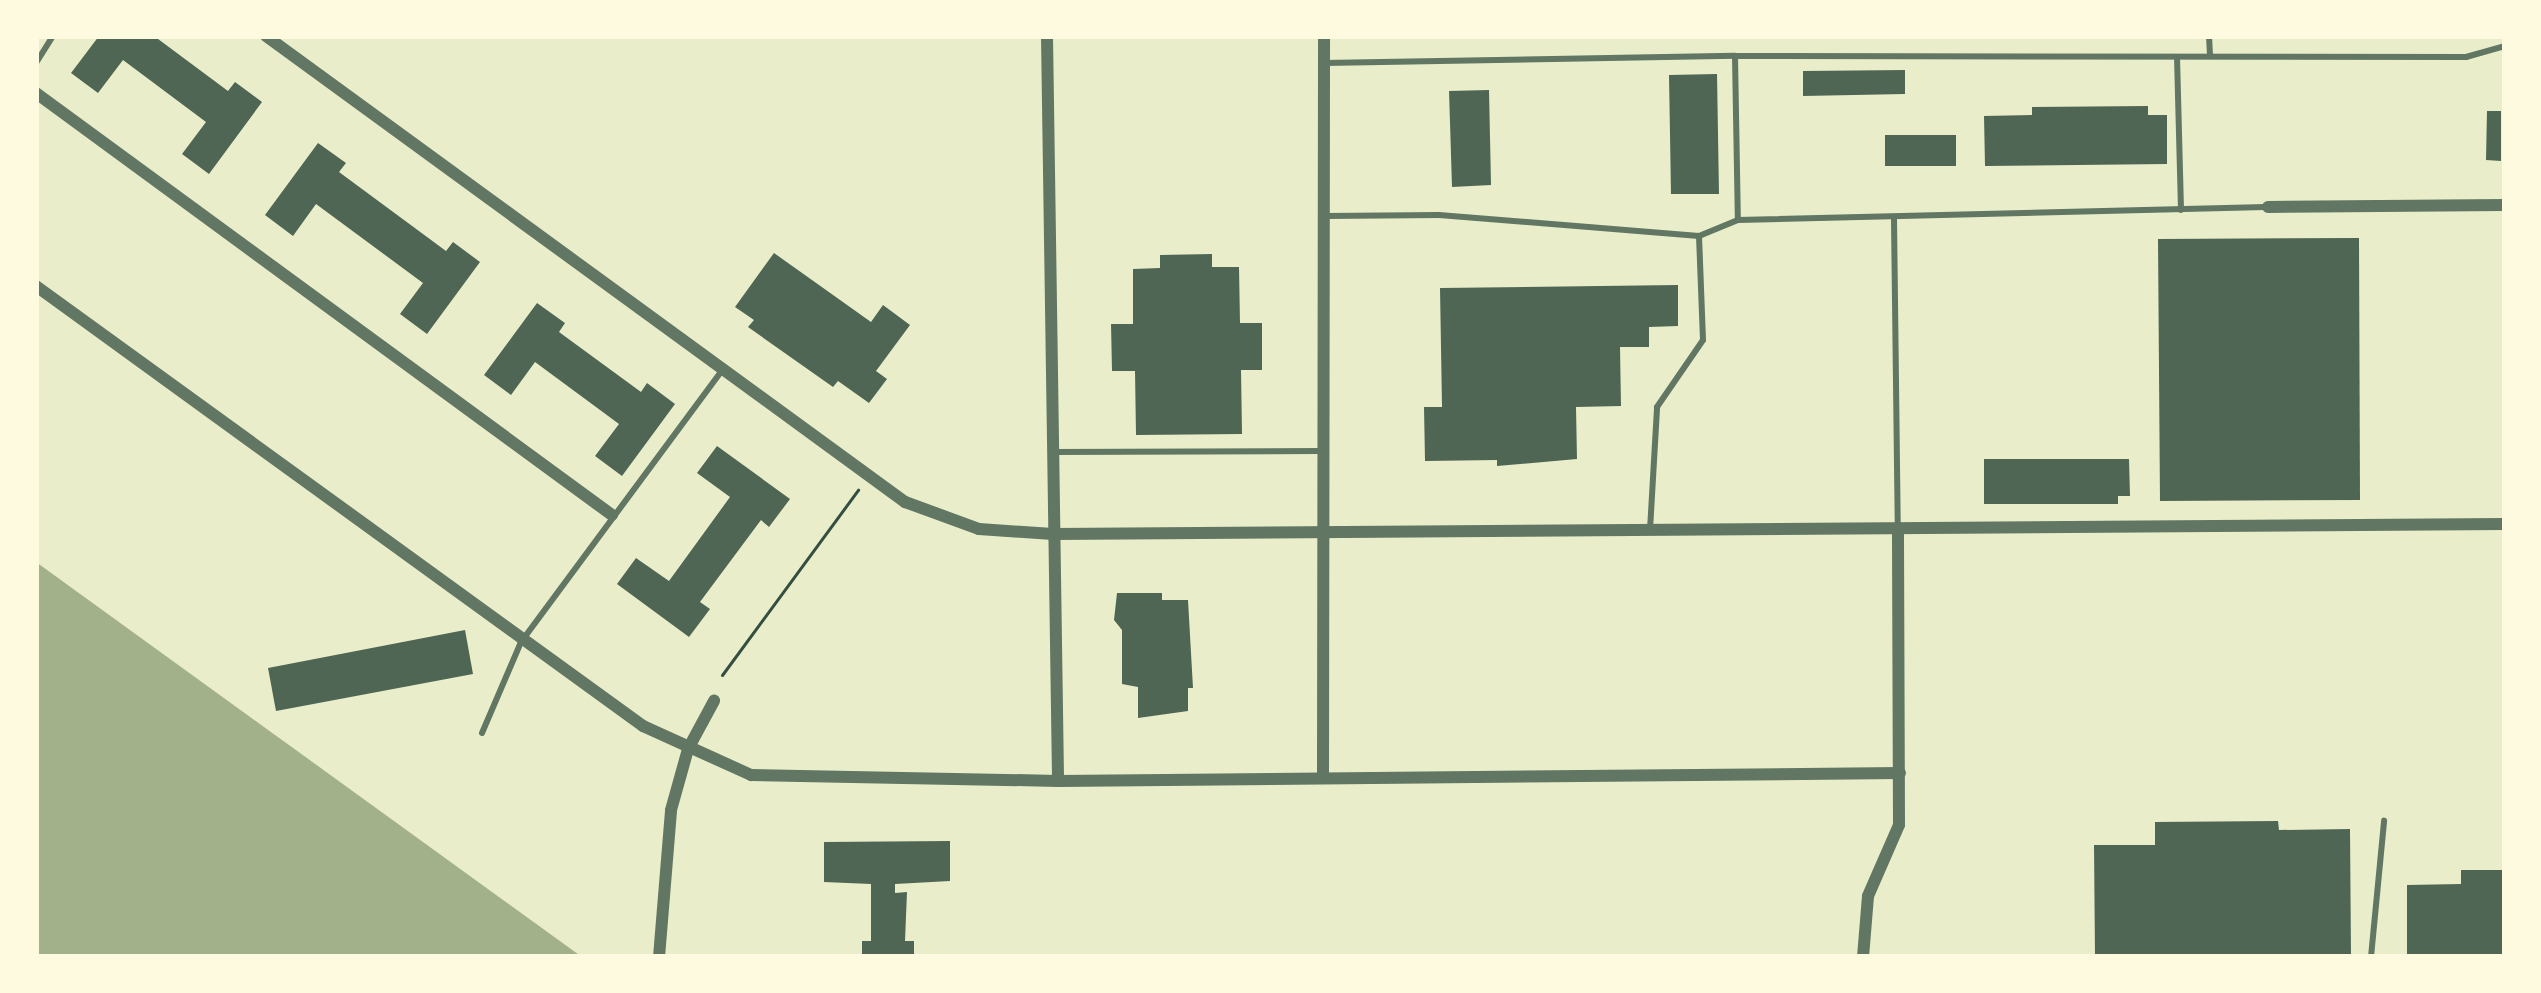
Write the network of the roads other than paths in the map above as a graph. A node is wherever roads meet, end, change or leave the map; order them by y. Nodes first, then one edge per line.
1 (53, 36) edge
2 (266, 36) edge
3 (1047, 36) edge
4 (1324, 36) edge
5 (2210, 36) edge
6 (2505, 46) edge
7 (1736, 56) junction
8 (2176, 57) junction
9 (2210, 57) junction
10 (36, 63) edge
11 (1324, 63) junction
12 (36, 93) edge
13 (2505, 205) edge
14 (2267, 207) joint
15 (2181, 210) junction
16 (1326, 216) junction
17 (1894, 219) junction
18 (1738, 220) junction
19 (1699, 236) junction
20 (36, 286) edge
21 (723, 370) junction
22 (1325, 451) junction
23 (1049, 452) junction
24 (612, 514) junction
25 (2505, 524) edge
26 (1898, 529) junction
27 (1650, 531) junction
28 (1324, 532) junction
29 (1053, 534) junction
30 (521, 642) junction
31 (714, 700) dead end
32 (482, 733) dead end
33 (688, 749) junction
34 (1900, 773) junction
35 (1323, 778) junction
36 (1058, 781) junction
37 (2384, 821) dead end
38 (659, 957) edge
39 (1863, 957) edge
40 (2371, 957) edge

1 - 10 lane
2 - 21 street
3 - 23 street
4 - 11 street
5 - 9 lane
6 - 9 lane
7 - 8 lane
7 - 11 lane
7 - 18 lane
8 - 9 lane
8 - 15 lane
11 - 16 street
12 - 24 street
13 - 14 street
14 - 15 lane
15 - 17 lane
16 - 19 lane
16 - 22 street
17 - 18 lane
17 - 26 lane
18 - 19 lane
19 - 27 lane
20 - 30 street
21 - 24 lane
21 - 29 street
22 - 23 lane
22 - 28 street
23 - 29 street
24 - 30 lane
25 - 26 street
26 - 27 street
26 - 34 street
27 - 28 street
28 - 29 street
28 - 35 street
29 - 36 street
30 - 32 lane
30 - 33 street
31 - 33 street
33 - 36 street
33 - 38 street
34 - 35 street
34 - 39 street
35 - 36 street
37 - 40 lane

